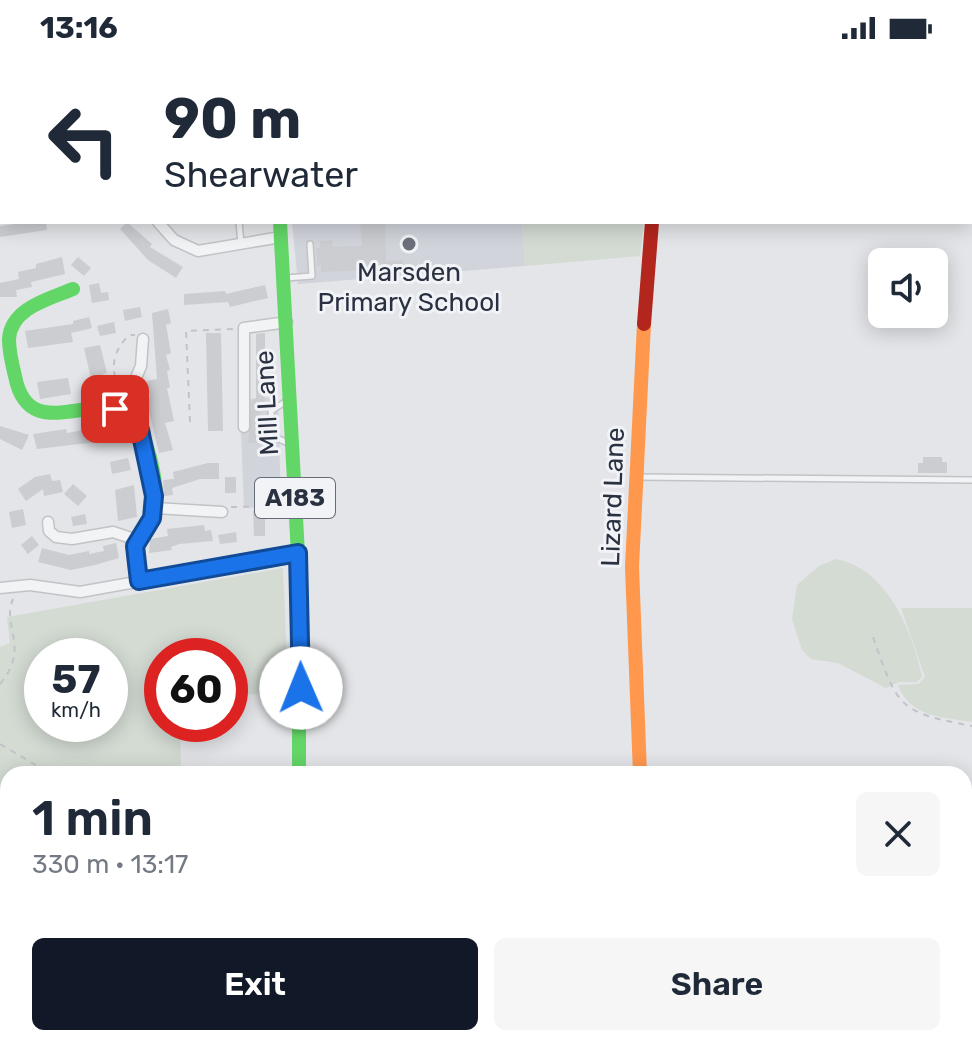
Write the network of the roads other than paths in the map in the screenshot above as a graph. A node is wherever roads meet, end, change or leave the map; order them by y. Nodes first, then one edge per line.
1 (160, 224) edge
2 (239, 224) edge
3 (652, 224) edge
4 (281, 229) edge
5 (241, 244) junction
6 (310, 244) dead end
7 (284, 278) junction
8 (73, 289) dead end
9 (287, 322) junction
10 (143, 339) road end
11 (125, 406) junction
12 (244, 427) dead end
13 (636, 477) junction
14 (972, 480) edge
15 (155, 508) junction
16 (222, 512) road end
17 (48, 522) dead end
18 (137, 540) junction
19 (298, 553) junction
20 (139, 581) junction
21 (0, 588) edge
22 (300, 766) edge
23 (639, 766) edge

1 - 5 street
2 - 5 lane
3 - 13 street, Lizard Lane
4 - 5 street
4 - 7 street, Mill Lane / A183
6 - 7 lane
7 - 9 street, Mill Lane / A183
8 - 11 street
9 - 12 street
9 - 19 street, Mill Lane / A183
10 - 11 street
11 - 15 street
13 - 14 lane
13 - 23 street, Lizard Lane
15 - 16 street
15 - 18 street
17 - 18 street
18 - 20 street
19 - 20 street
19 - 22 street, Mill Lane / A183
20 - 21 street

